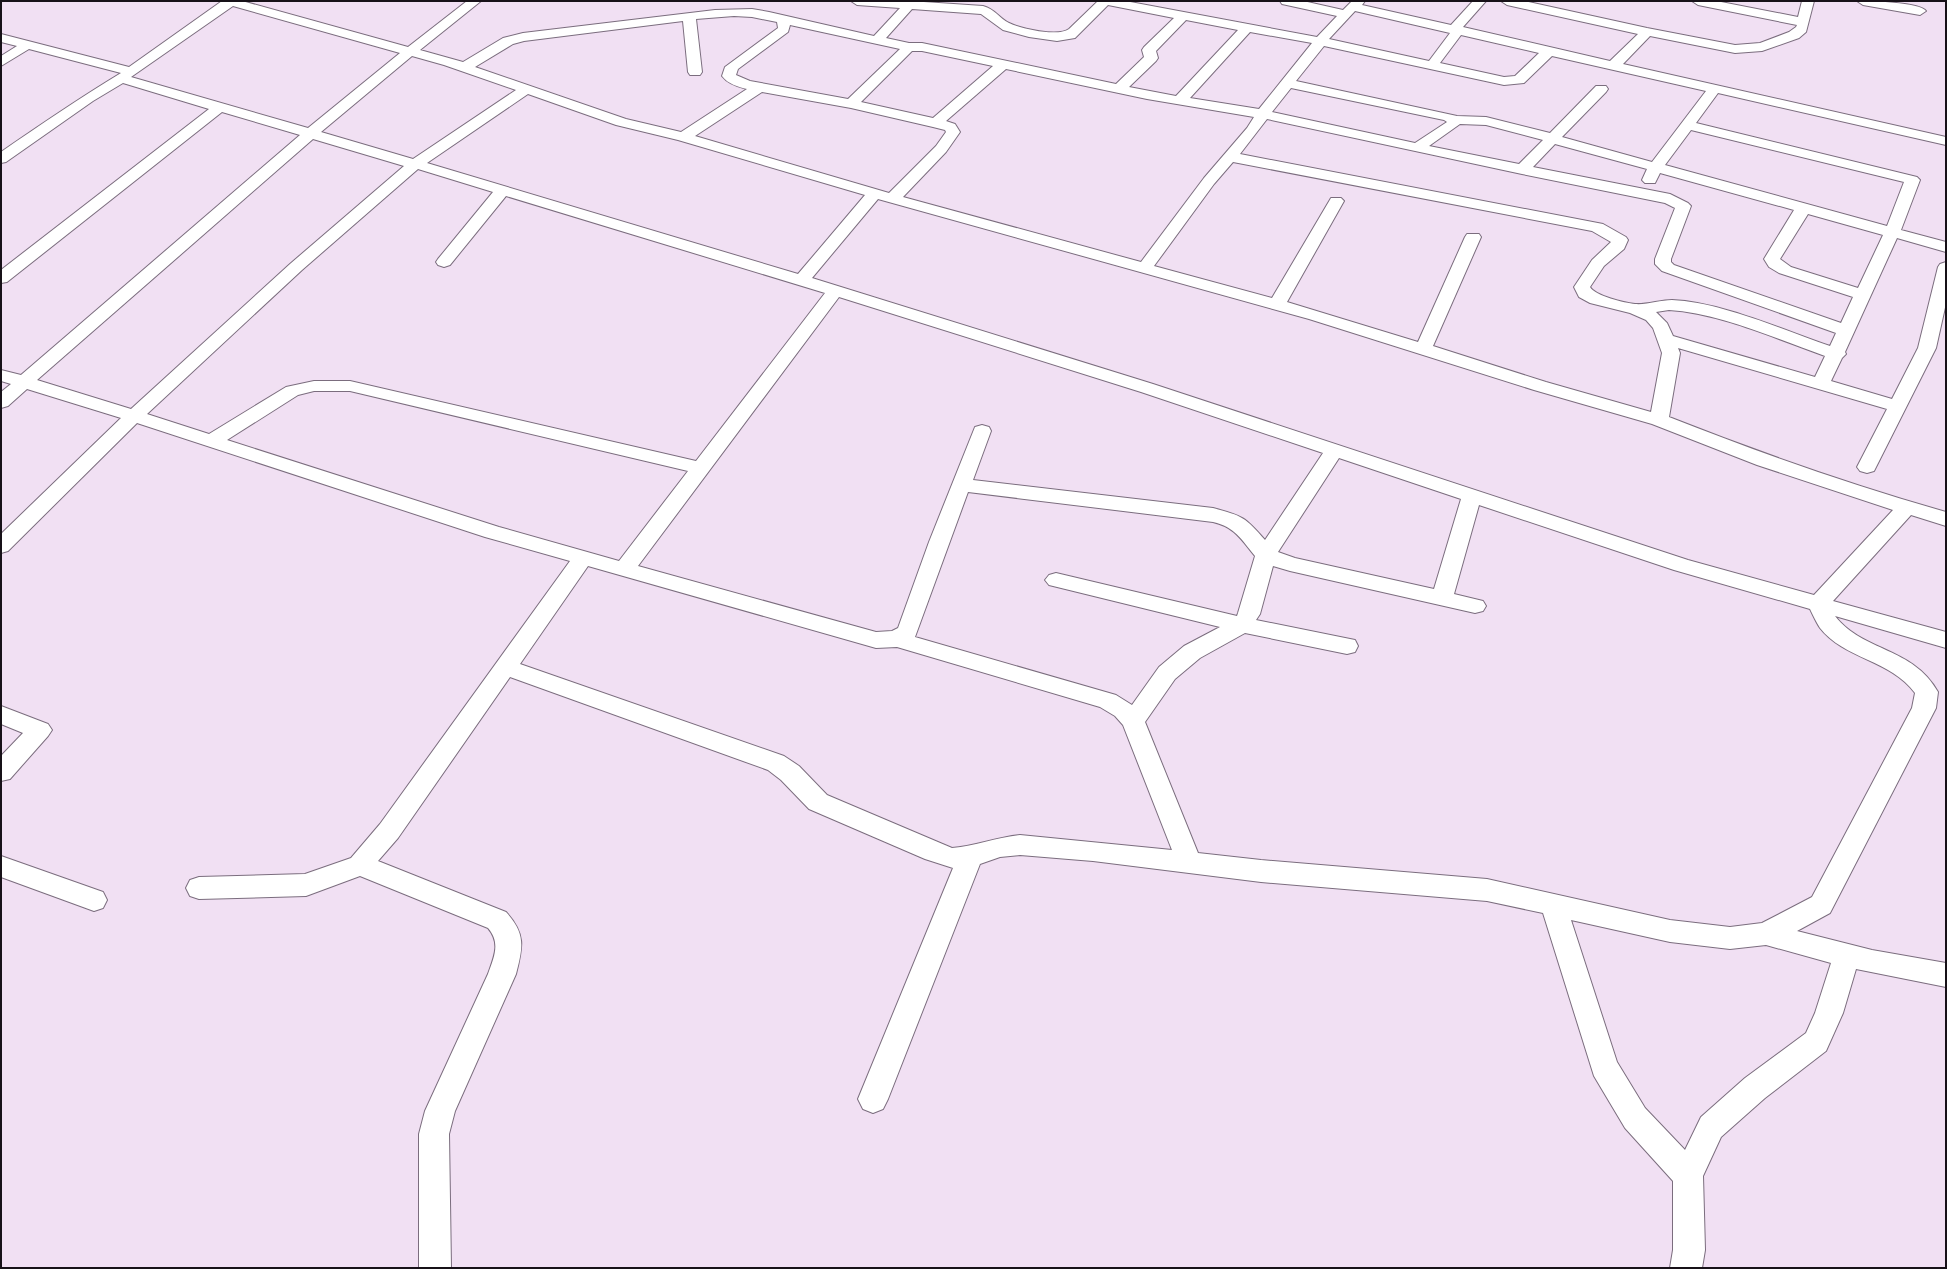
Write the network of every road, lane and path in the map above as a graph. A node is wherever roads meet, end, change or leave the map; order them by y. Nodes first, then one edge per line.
1 (230, 1) edge
2 (857, 1) edge
3 (1105, 1) edge
4 (1286, 1) edge
5 (1480, 1) edge
6 (1507, 1) edge
7 (1698, 1) edge
8 (1808, 1) edge
9 (1863, 1) edge
10 (470, 2) edge
11 (883, 2) edge
12 (909, 5) junction
13 (1000, 5) dead end
14 (1352, 7) edge
15 (1920, 11) dead end
16 (989, 12) junction
17 (1183, 16) junction
18 (689, 17) junction
19 (783, 20) junction
20 (1803, 22) junction
21 (1247, 28) junction
22 (1457, 30) junction
23 (1647, 32) junction
24 (1, 38) edge
25 (877, 40) junction
26 (1320, 41) junction
27 (27, 45) junction
28 (909, 47) junction
29 (410, 51) junction
30 (1549, 51) junction
31 (1, 62) edge
32 (1002, 65) junction
33 (1432, 65) junction
34 (1613, 66) junction
35 (465, 67) junction
36 (695, 72) dead end
37 (125, 75) junction
38 (1288, 83) junction
39 (760, 88) junction
40 (106, 89) junction
41 (1119, 89) junction
42 (525, 90) junction
43 (1601, 90) dead end
44 (1714, 90) junction
45 (1180, 100) junction
46 (851, 104) junction
47 (220, 107) junction
48 (1263, 114) junction
49 (1454, 120) junction
50 (936, 122) junction
51 (1687, 125) junction
52 (310, 134) junction
53 (683, 136) junction
54 (1551, 140) junction
55 (1946, 141) edge
56 (1417, 148) junction
57 (1230, 157) junction
58 (1, 159) edge
59 (415, 164) junction
60 (1655, 168) junction
61 (1, 169) edge
62 (1522, 170) junction
63 (503, 190) junction
64 (1631, 191) junction
65 (875, 193) junction
66 (893, 198) junction
67 (1336, 201) dead end
68 (1804, 208) junction
69 (1892, 232) junction
70 (1473, 237) dead end
71 (1946, 248) edge
72 (444, 262) dead end
73 (1946, 267) edge
74 (1144, 269) junction
75 (1, 278) edge
76 (801, 280) junction
77 (835, 291) junction
78 (1863, 295) junction
79 (1277, 304) junction
80 (1636, 309) junction
81 (1847, 331) junction
82 (1666, 339) junction
83 (1423, 349) junction
84 (1837, 354) junction
85 (1, 375) edge
86 (24, 382) junction
87 (1821, 384) junction
88 (1, 402) edge
89 (1898, 406) junction
90 (134, 416) junction
91 (1659, 420) junction
92 (982, 431) dead end
93 (211, 441) junction
94 (1335, 450) junction
95 (1867, 467) dead end
96 (701, 468) junction
97 (961, 485) junction
98 (1472, 496) junction
99 (1906, 508) junction
100 (1946, 520) edge
101 (1, 546) edge
102 (1266, 555) junction
103 (583, 558) junction
104 (624, 569) junction
105 (1056, 580) dead end
106 (1442, 599) junction
107 (1818, 604) junction
108 (1475, 606) dead end
109 (1242, 625) junction
110 (897, 639) junction
111 (1946, 640) edge
112 (1347, 646) dead end
113 (505, 667) junction
114 (1, 715) edge
115 (1133, 721) junction
116 (1, 772) edge
117 (970, 857) junction
118 (1189, 862) junction
119 (1, 866) edge
120 (360, 866) junction
121 (199, 888) dead end
122 (94, 900) dead end
123 (1553, 905) junction
124 (1766, 934) junction
125 (1846, 956) junction
126 (1946, 975) edge
127 (873, 1099) dead end
128 (1688, 1175) junction
129 (435, 1268) edge
130 (1686, 1268) edge

1 - 29 street
1 - 37 street
2 - 11 street
3 - 16 street
3 - 17 street
4 - 14 street
5 - 22 street
6 - 23 street
7 - 20 street
8 - 20 street
9 - 15 street
10 - 29 street
11 - 12 street
12 - 16 street
12 - 25 street
13 - 16 street
14 - 22 street
14 - 26 street
17 - 21 street
17 - 41 street
18 - 19 street
18 - 35 street
18 - 36 street
19 - 25 street
19 - 39 street
20 - 23 street
21 - 26 street
21 - 45 street
22 - 30 street
22 - 33 street
23 - 34 street
24 - 27 street
25 - 28 street
26 - 33 street
26 - 38 street
27 - 31 street
27 - 37 street
28 - 32 street
28 - 46 street
29 - 35 street
29 - 52 street
30 - 33 street
30 - 34 street
32 - 41 street
32 - 50 street
34 - 44 street
35 - 42 street
37 - 40 street
37 - 47 street
38 - 48 street
38 - 49 street
39 - 46 street
39 - 53 street
40 - 58 street
40 - 61 street
41 - 45 street
42 - 53 street
42 - 59 street
43 - 54 street
44 - 51 street
44 - 55 street
45 - 48 street
46 - 50 street
47 - 52 street
47 - 75 street
48 - 56 street
48 - 57 street
49 - 54 street
49 - 56 street
50 - 66 street
51 - 60 street
51 - 69 street
52 - 59 street
52 - 86 street
53 - 65 street
54 - 60 street
54 - 62 street
56 - 62 street
57 - 74 street
57 - 80 street
59 - 63 street
59 - 90 street
60 - 64 street
60 - 68 street
62 - 64 street
63 - 72 street
63 - 76 street
64 - 81 street
65 - 66 street
65 - 76 street
66 - 74 street
67 - 79 street
68 - 69 street
68 - 78 street
69 - 71 street
69 - 78 street
70 - 83 street
73 - 89 street
74 - 79 street
76 - 77 street
77 - 94 street
77 - 96 street
78 - 81 street
79 - 83 street
80 - 82 street
80 - 84 street
81 - 84 street
82 - 87 street
82 - 91 street
83 - 91 street
84 - 87 street
85 - 86 street
86 - 88 street
86 - 90 street
87 - 89 street
89 - 95 street
90 - 93 street
90 - 101 street
91 - 99 street
92 - 97 street
93 - 96 street
93 - 103 street
94 - 98 street
94 - 102 street
96 - 104 street
97 - 102 street
97 - 110 street
98 - 106 street
98 - 107 street
99 - 100 street
99 - 107 street
102 - 106 street
102 - 109 street
103 - 104 street
103 - 113 street
104 - 110 street
105 - 109 street
106 - 108 street
107 - 111 street
107 - 124 street
109 - 112 street
109 - 115 street
110 - 115 street
113 - 117 street
113 - 120 street
114 - 116 street
115 - 118 street
117 - 118 street
117 - 127 street
118 - 123 street
119 - 122 street
120 - 121 street
120 - 129 street
123 - 124 street
123 - 128 street
124 - 125 street
125 - 126 street
125 - 128 street
128 - 130 street

